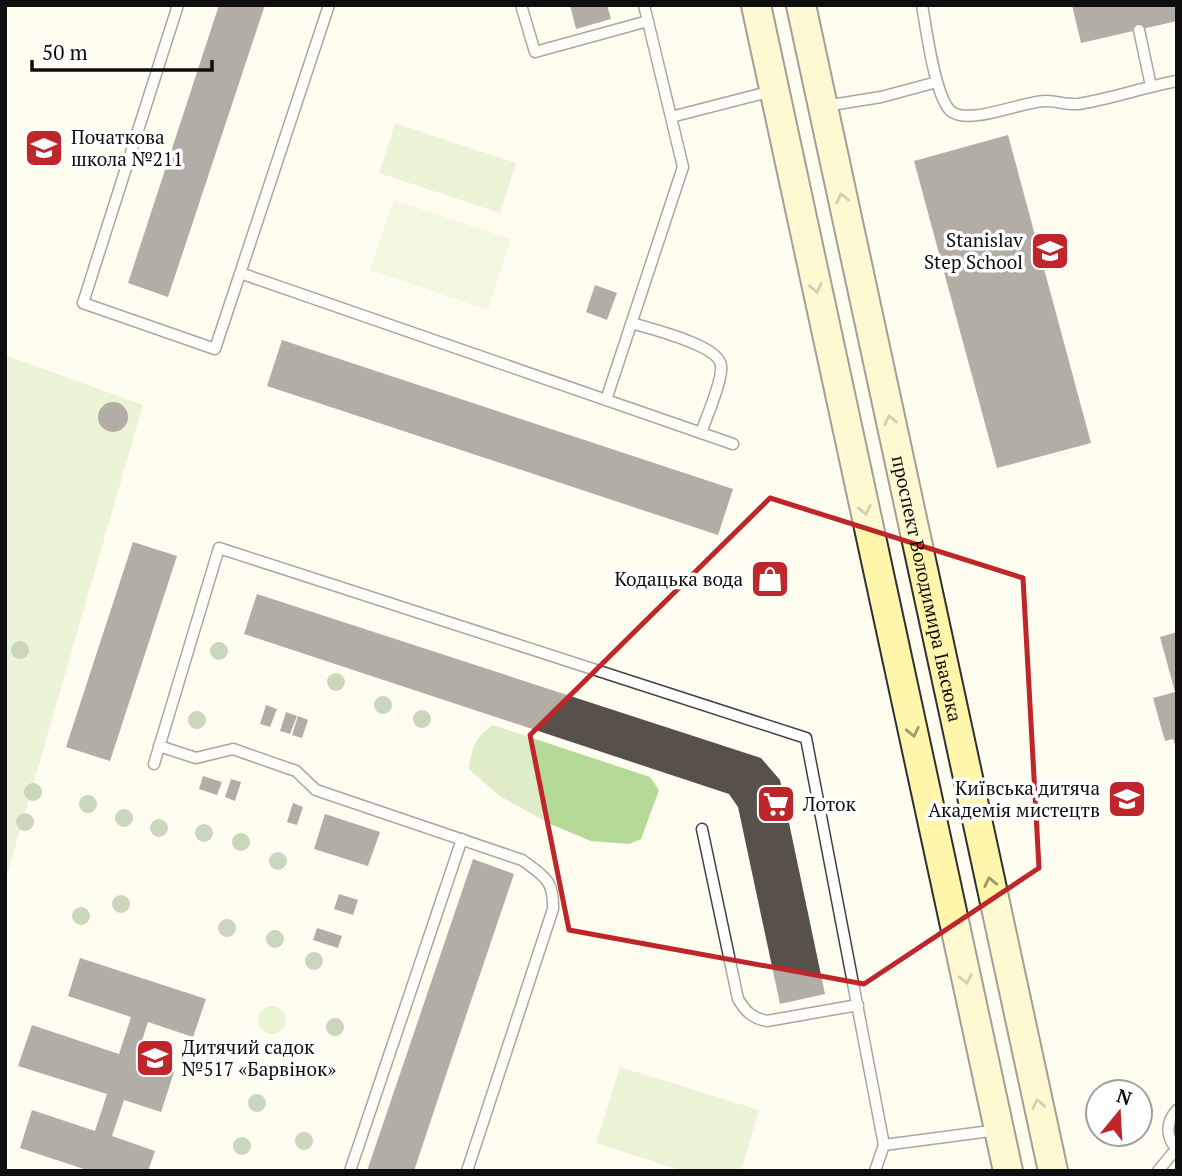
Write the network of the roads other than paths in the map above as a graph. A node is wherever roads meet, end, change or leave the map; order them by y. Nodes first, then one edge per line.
1 (178, 5) edge
2 (329, 5) edge
3 (520, 5) edge
4 (644, 5) edge
5 (756, 5) edge
6 (801, 5) edge
7 (922, 5) edge
8 (648, 21) junction
9 (1139, 30) dead end
10 (1177, 81) edge
11 (937, 82) junction
12 (1151, 86) junction
13 (774, 91) junction
14 (822, 107) junction
15 (671, 117) junction
16 (240, 273) junction
17 (632, 323) junction
18 (606, 400) junction
19 (701, 433) junction
20 (733, 444) dead end
21 (159, 746) junction
22 (154, 764) dead end
23 (702, 829) dead end
24 (462, 839) junction
25 (858, 1004) junction
26 (1177, 1110) edge
27 (998, 1130) junction
28 (884, 1145) junction
29 (1176, 1150) edge
30 (350, 1171) edge
31 (467, 1171) edge
32 (875, 1171) edge
33 (1008, 1171) edge
34 (1053, 1171) edge
35 (1158, 1171) edge

1 - 16 lane
2 - 16 lane
3 - 8 lane
4 - 8 lane
5 - 13 main road
6 - 14 main road, проспект Володимира Івасюка
7 - 11 lane
8 - 15 lane
9 - 12 lane
10 - 12 lane
11 - 12 lane
11 - 14 lane
13 - 15 lane
13 -> 27 main road
34 -> 14 main road, проспект Володимира Івасюка
15 - 17 lane
16 - 18 lane
17 - 18 lane
17 - 19 lane
18 - 19 lane
19 - 20 lane
21 - 22 lane
21 - 24 lane
21 - 25 lane
23 - 25 lane
24 - 30 lane
24 - 31 lane
25 - 28 lane
26 - 29 lane
27 - 28 lane
27 - 33 main road
28 - 32 lane
29 - 35 lane

